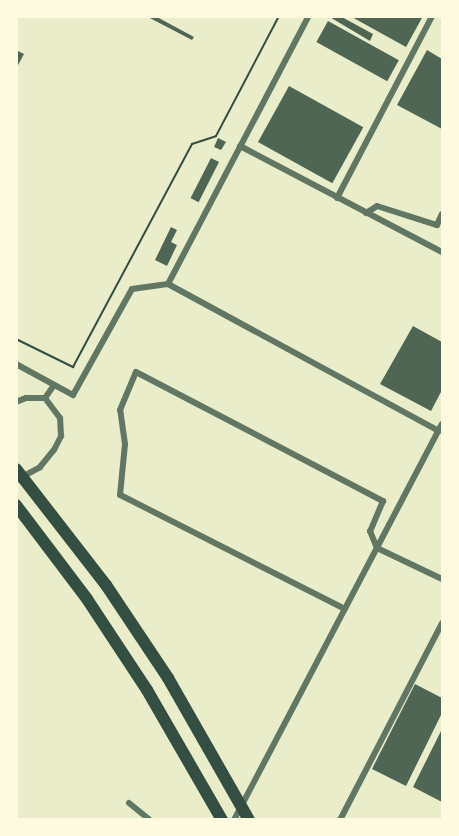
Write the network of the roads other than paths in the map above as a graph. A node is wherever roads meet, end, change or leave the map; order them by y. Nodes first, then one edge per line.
1 (309, 16) edge
2 (432, 16) edge
3 (240, 147) junction
4 (337, 198) junction
5 (366, 213) junction
6 (442, 214) edge
7 (442, 252) edge
8 (168, 284) junction
9 (16, 364) edge
10 (54, 386) junction
11 (45, 398) junction
12 (16, 402) edge
13 (441, 428) edge
14 (16, 469) edge
15 (16, 480) edge
16 (16, 505) edge
17 (377, 548) junction
18 (442, 579) edge
19 (345, 609) junction
20 (442, 623) edge
21 (129, 803) dead end
22 (150, 819) edge
23 (222, 819) edge
24 (234, 819) edge
25 (249, 819) edge
26 (340, 819) edge

1 - 3 street
2 - 4 street
3 - 4 street
3 - 8 street
4 - 5 street
5 - 6 street
5 - 7 street
8 - 10 street
8 - 13 street
9 - 10 street
10 - 11 street
11 - 12 street
11 - 15 street
13 - 17 street
14 - 25 highway
16 - 23 highway
17 - 18 street
17 - 19 street
17 - 19 street
19 - 24 street
20 - 26 street
21 - 22 street

